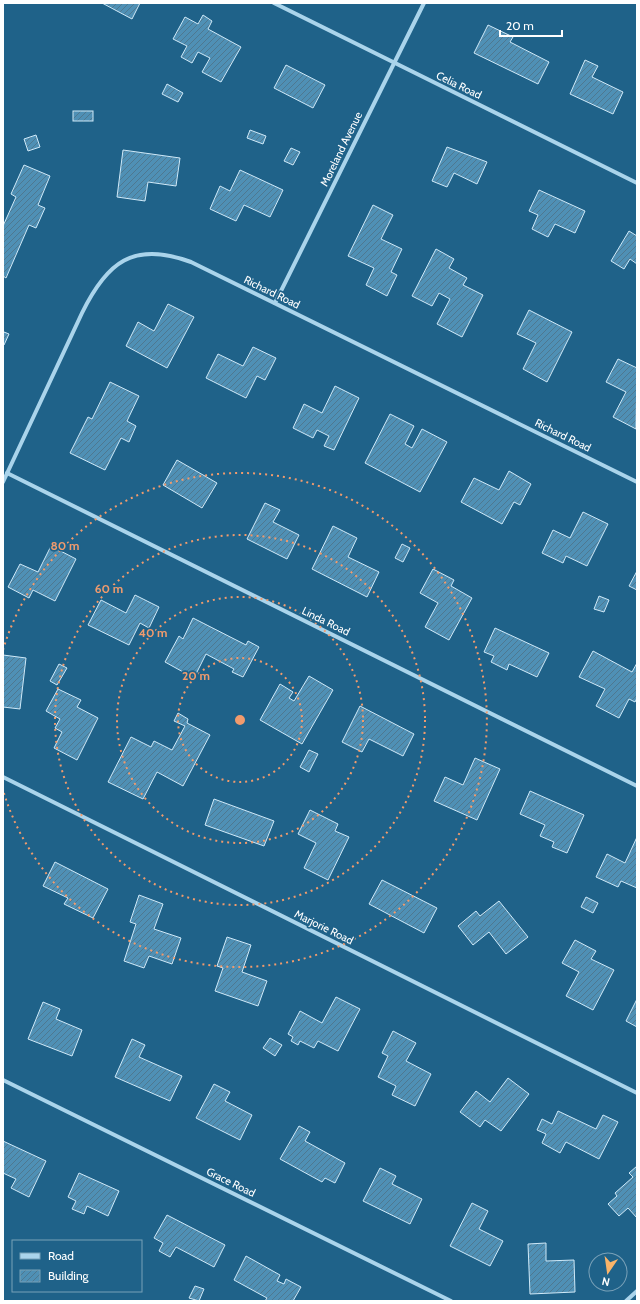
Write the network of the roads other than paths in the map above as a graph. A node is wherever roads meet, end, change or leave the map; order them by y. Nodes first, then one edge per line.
1 (274, 3) edge
2 (424, 3) edge
3 (394, 63) junction
4 (637, 183) edge
5 (275, 304) junction
6 (7, 473) junction
7 (3, 482) edge
8 (637, 482) edge
9 (3, 777) edge
10 (637, 786) edge
11 (3, 1080) edge
12 (637, 1093) edge
13 (637, 1291) edge
14 (451, 1301) edge
15 (626, 1301) edge

1 - 3 street, Celia Road
2 - 3 street, Moreland Avenue
3 - 4 street, Celia Road
3 - 5 street, Moreland Avenue
5 - 6 street, Richard Road
5 - 8 street, Richard Road
6 - 7 street, Richard Road
6 - 10 street, Linda Road
9 - 12 street, Marjorie Road
11 - 14 street, Grace Road
13 - 15 street

